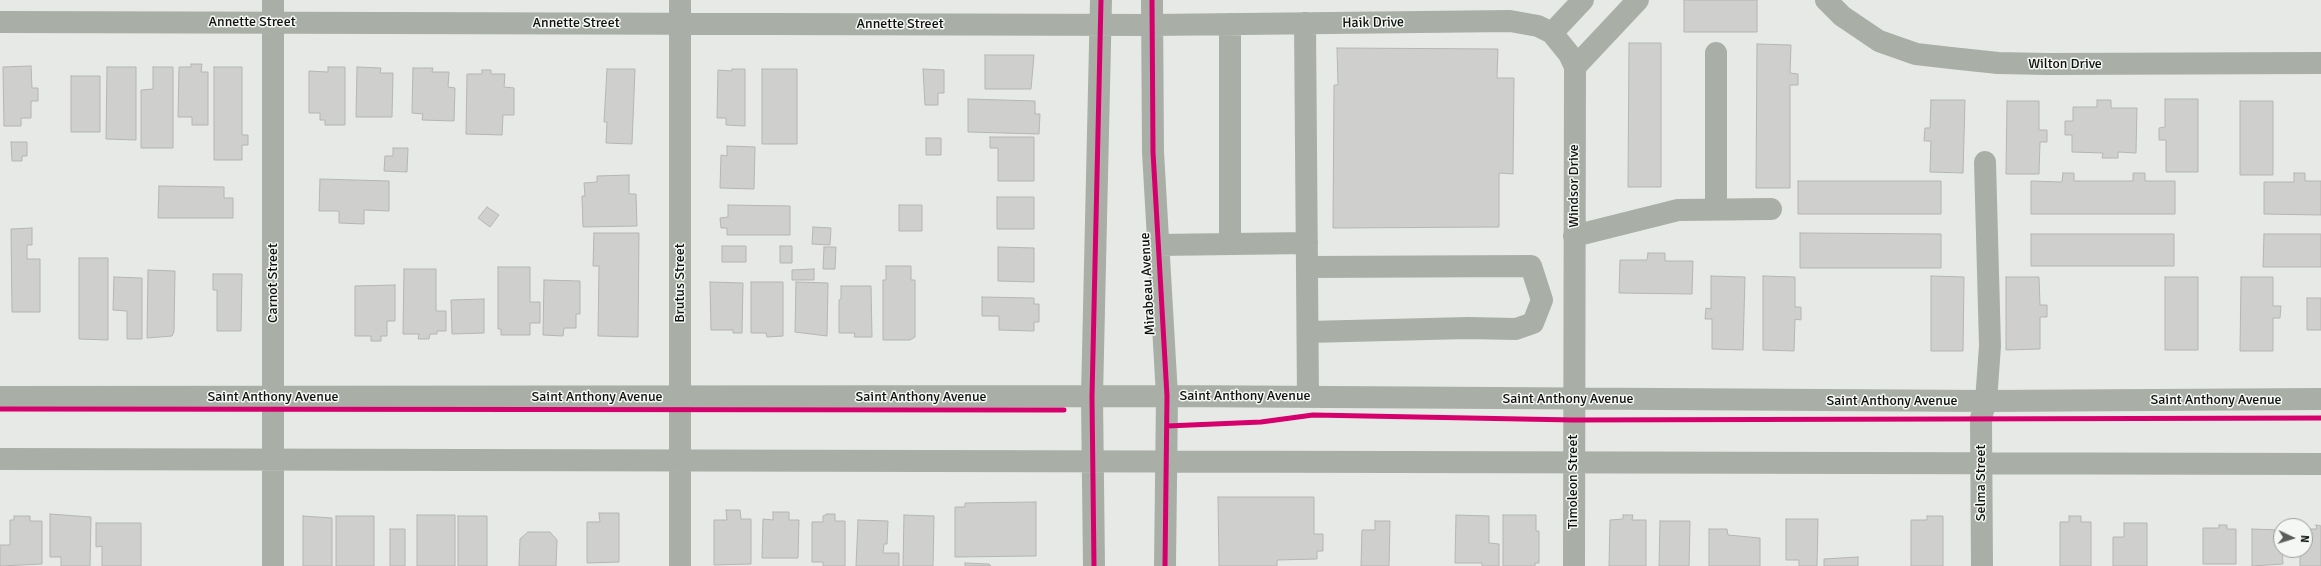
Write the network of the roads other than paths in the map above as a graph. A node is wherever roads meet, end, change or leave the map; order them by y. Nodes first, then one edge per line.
1 (273, 0) edge
2 (680, 0) edge
3 (1101, 0) edge
4 (1152, 0) edge
5 (1583, 0) edge
6 (1638, 0) edge
7 (1826, 0) edge
8 (0, 22) edge
9 (273, 22) junction
10 (1305, 23) junction
11 (680, 24) junction
12 (1102, 24) junction
13 (1230, 24) junction
14 (1152, 25) junction
15 (1552, 33) junction
16 (1716, 52) dead end
17 (2321, 63) edge
18 (1574, 67) junction
19 (1985, 162) dead end
20 (1716, 208) junction
21 (1771, 209) dead end
22 (1574, 236) junction
23 (1307, 243) junction
24 (1230, 244) junction
25 (1158, 245) junction
26 (1307, 267) junction
27 (1308, 332) junction
28 (1167, 396) junction
29 (0, 397) edge
30 (273, 397) junction
31 (680, 397) junction
32 (1092, 397) junction
33 (1308, 397) junction
34 (1573, 399) junction
35 (2321, 399) edge
36 (1986, 401) junction
37 (0, 459) edge
38 (273, 460) junction
39 (680, 461) junction
40 (1167, 461) junction
41 (1092, 462) junction
42 (1573, 463) junction
43 (2321, 464) edge
44 (1981, 465) junction
45 (273, 566) edge
46 (680, 566) edge
47 (1094, 566) edge
48 (1165, 566) edge
49 (1574, 566) edge
50 (1982, 566) edge

1 - 9 street, Carnot Street
2 - 11 street, Brutus Street
3 - 12 street
4 - 14 street, Mirabeau Avenue
5 - 15 street
6 - 18 street
7 - 17 street, Wilton Drive
8 - 9 street, Annette Street
9 - 11 street, Annette Street
9 - 30 street, Carnot Street
10 - 13 street, Haik Drive
10 - 15 street, Haik Drive
10 - 23 street
11 - 12 street, Annette Street
11 - 31 street, Brutus Street
12 - 14 street, Annette Street
12 - 32 street
13 - 14 street, Haik Drive
13 - 24 street
14 - 25 street, Mirabeau Avenue
15 - 18 street, Haik Drive
16 - 20 street
18 - 22 street, Windsor Drive
19 - 36 street, Selma Street
20 - 21 street
20 - 22 street
22 - 34 street, Windsor Drive
23 - 24 street
23 - 26 street
24 - 25 street
25 - 28 street, Mirabeau Avenue
26 - 27 street
26 - 27 street
27 - 33 street
28 - 32 street, Saint Anthony Avenue
28 - 33 street, Saint Anthony Avenue
28 - 40 street, Mirabeau Avenue
29 - 30 street, Saint Anthony Avenue
30 - 31 street, Saint Anthony Avenue
30 - 38 street, Carnot Street
31 - 32 street, Saint Anthony Avenue
31 - 39 street, Brutus Street
32 - 41 street
33 - 34 street, Saint Anthony Avenue
34 - 36 street, Saint Anthony Avenue
34 - 42 street, Timoleon Street
35 - 36 street, Saint Anthony Avenue
36 - 44 street, Selma Street
37 - 38 street
38 - 39 street
38 - 45 street, Carnot Street
39 - 41 street
39 - 46 street, Brutus Street
40 - 41 street
40 - 42 street
40 - 48 street, Mirabeau Avenue
41 - 47 street
42 - 44 street
42 - 49 street, Timoleon Street
43 - 44 street
44 - 50 street, Selma Street

